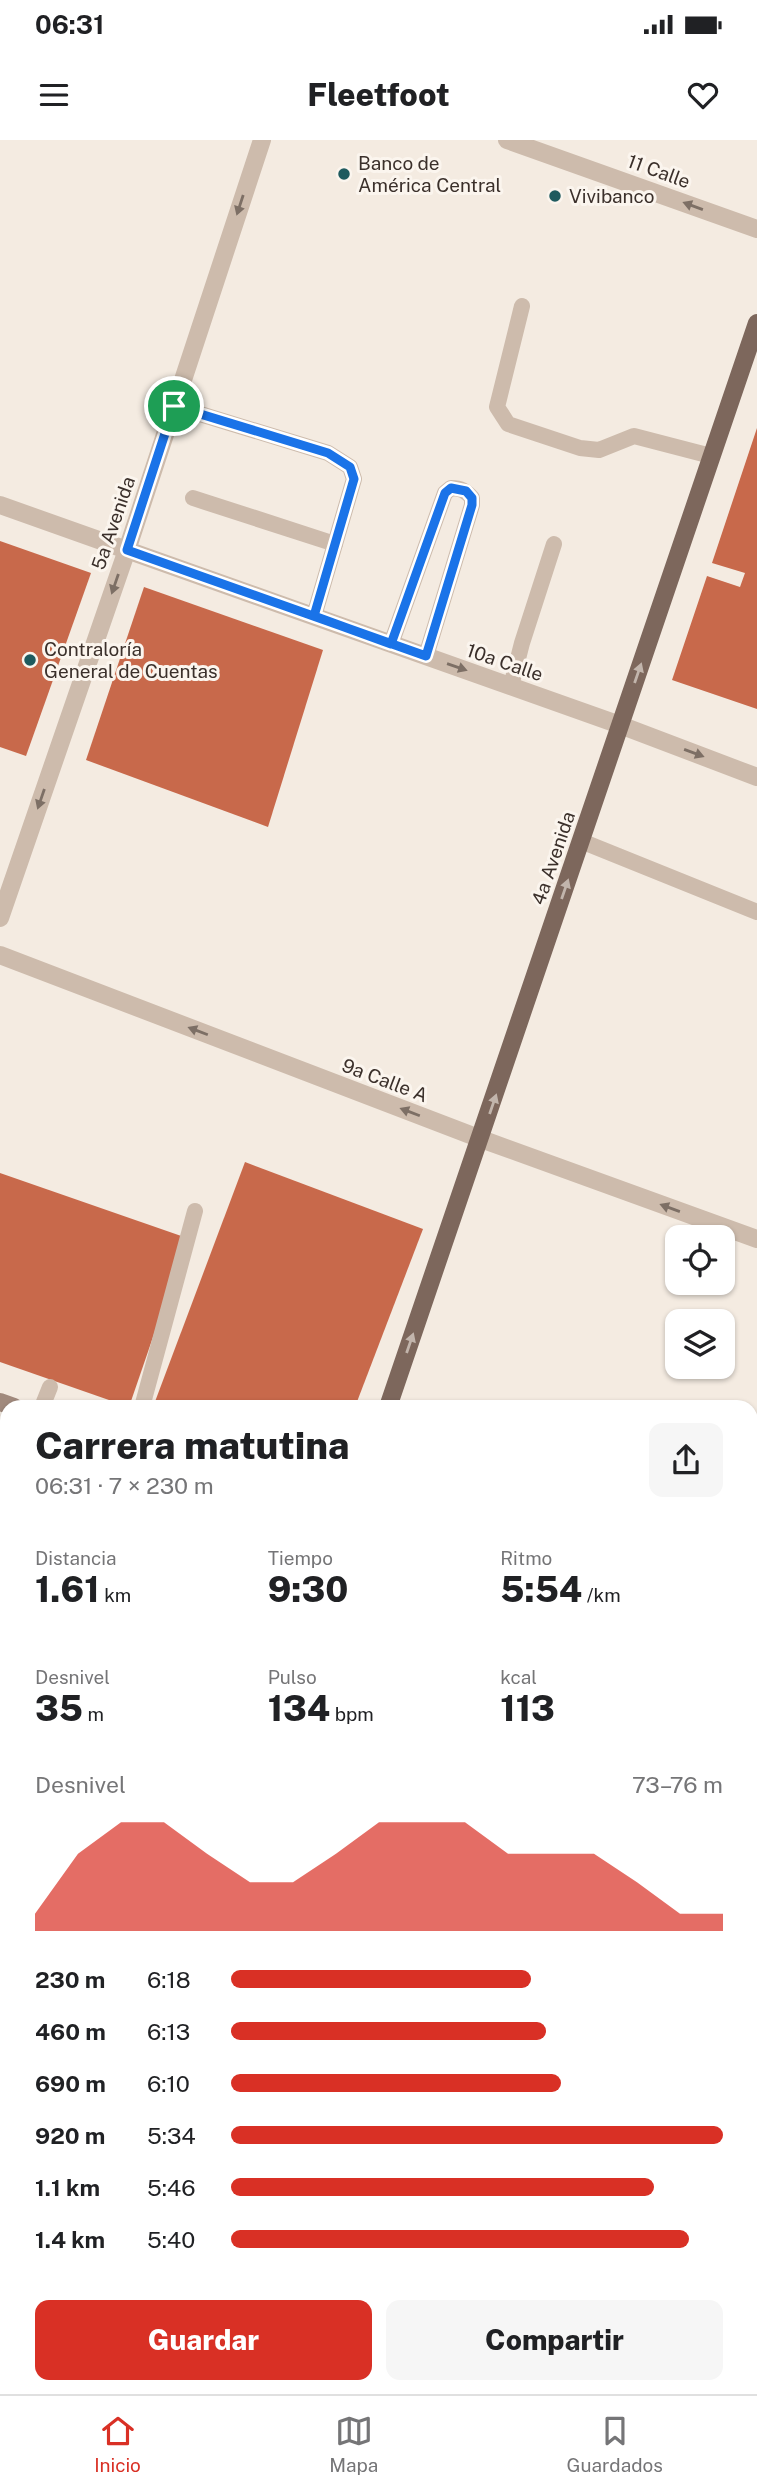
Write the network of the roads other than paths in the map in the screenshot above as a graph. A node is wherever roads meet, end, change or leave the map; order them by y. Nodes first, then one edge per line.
1 (262, 140) edge
2 (507, 140) edge
3 (757, 229) edge
4 (522, 306) dead end
5 (757, 323) edge
6 (174, 406) junction
7 (711, 456) junction
8 (193, 498) dead end
9 (0, 505) edge
10 (335, 544) junction
11 (554, 544) dead end
12 (127, 550) junction
13 (314, 616) junction
14 (391, 644) junction
15 (426, 656) junction
16 (511, 687) junction
17 (620, 725) junction
18 (757, 777) edge
19 (581, 841) junction
20 (757, 912) edge
21 (0, 918) edge
22 (0, 956) edge
23 (481, 1139) junction
24 (195, 1210) dead end
25 (757, 1239) edge
26 (50, 1387) dead end
27 (45, 1400) edge
28 (144, 1400) edge
29 (390, 1400) edge

1 -> 6 street, 5a Avenida
3 -> 2 street, 11 Calle
4 - 7 lane
5 - 7 main road, 4a Avenida
6 - 10 lane
6 - 12 street, 5a Avenida
17 -> 7 main road, 4a Avenida
8 - 10 lane
9 - 12 street, 10a Calle
10 - 13 lane
11 - 16 lane
12 - 13 street, 10a Calle
12 -> 21 street, 5a Avenida
13 - 14 street, 10a Calle
14 - 15 street, 10a Calle
14 - 15 lane
15 -> 16 street, 10a Calle
16 - 17 street, 10a Calle
17 -> 18 street, 10a Calle
17 - 19 main road, 4a Avenida
19 - 20 lane
23 -> 19 main road, 4a Avenida
23 -> 22 street, 9a Calle A
25 -> 23 street, 9a Calle A
29 -> 23 main road, 4a Avenida
24 - 28 lane
26 - 27 lane

